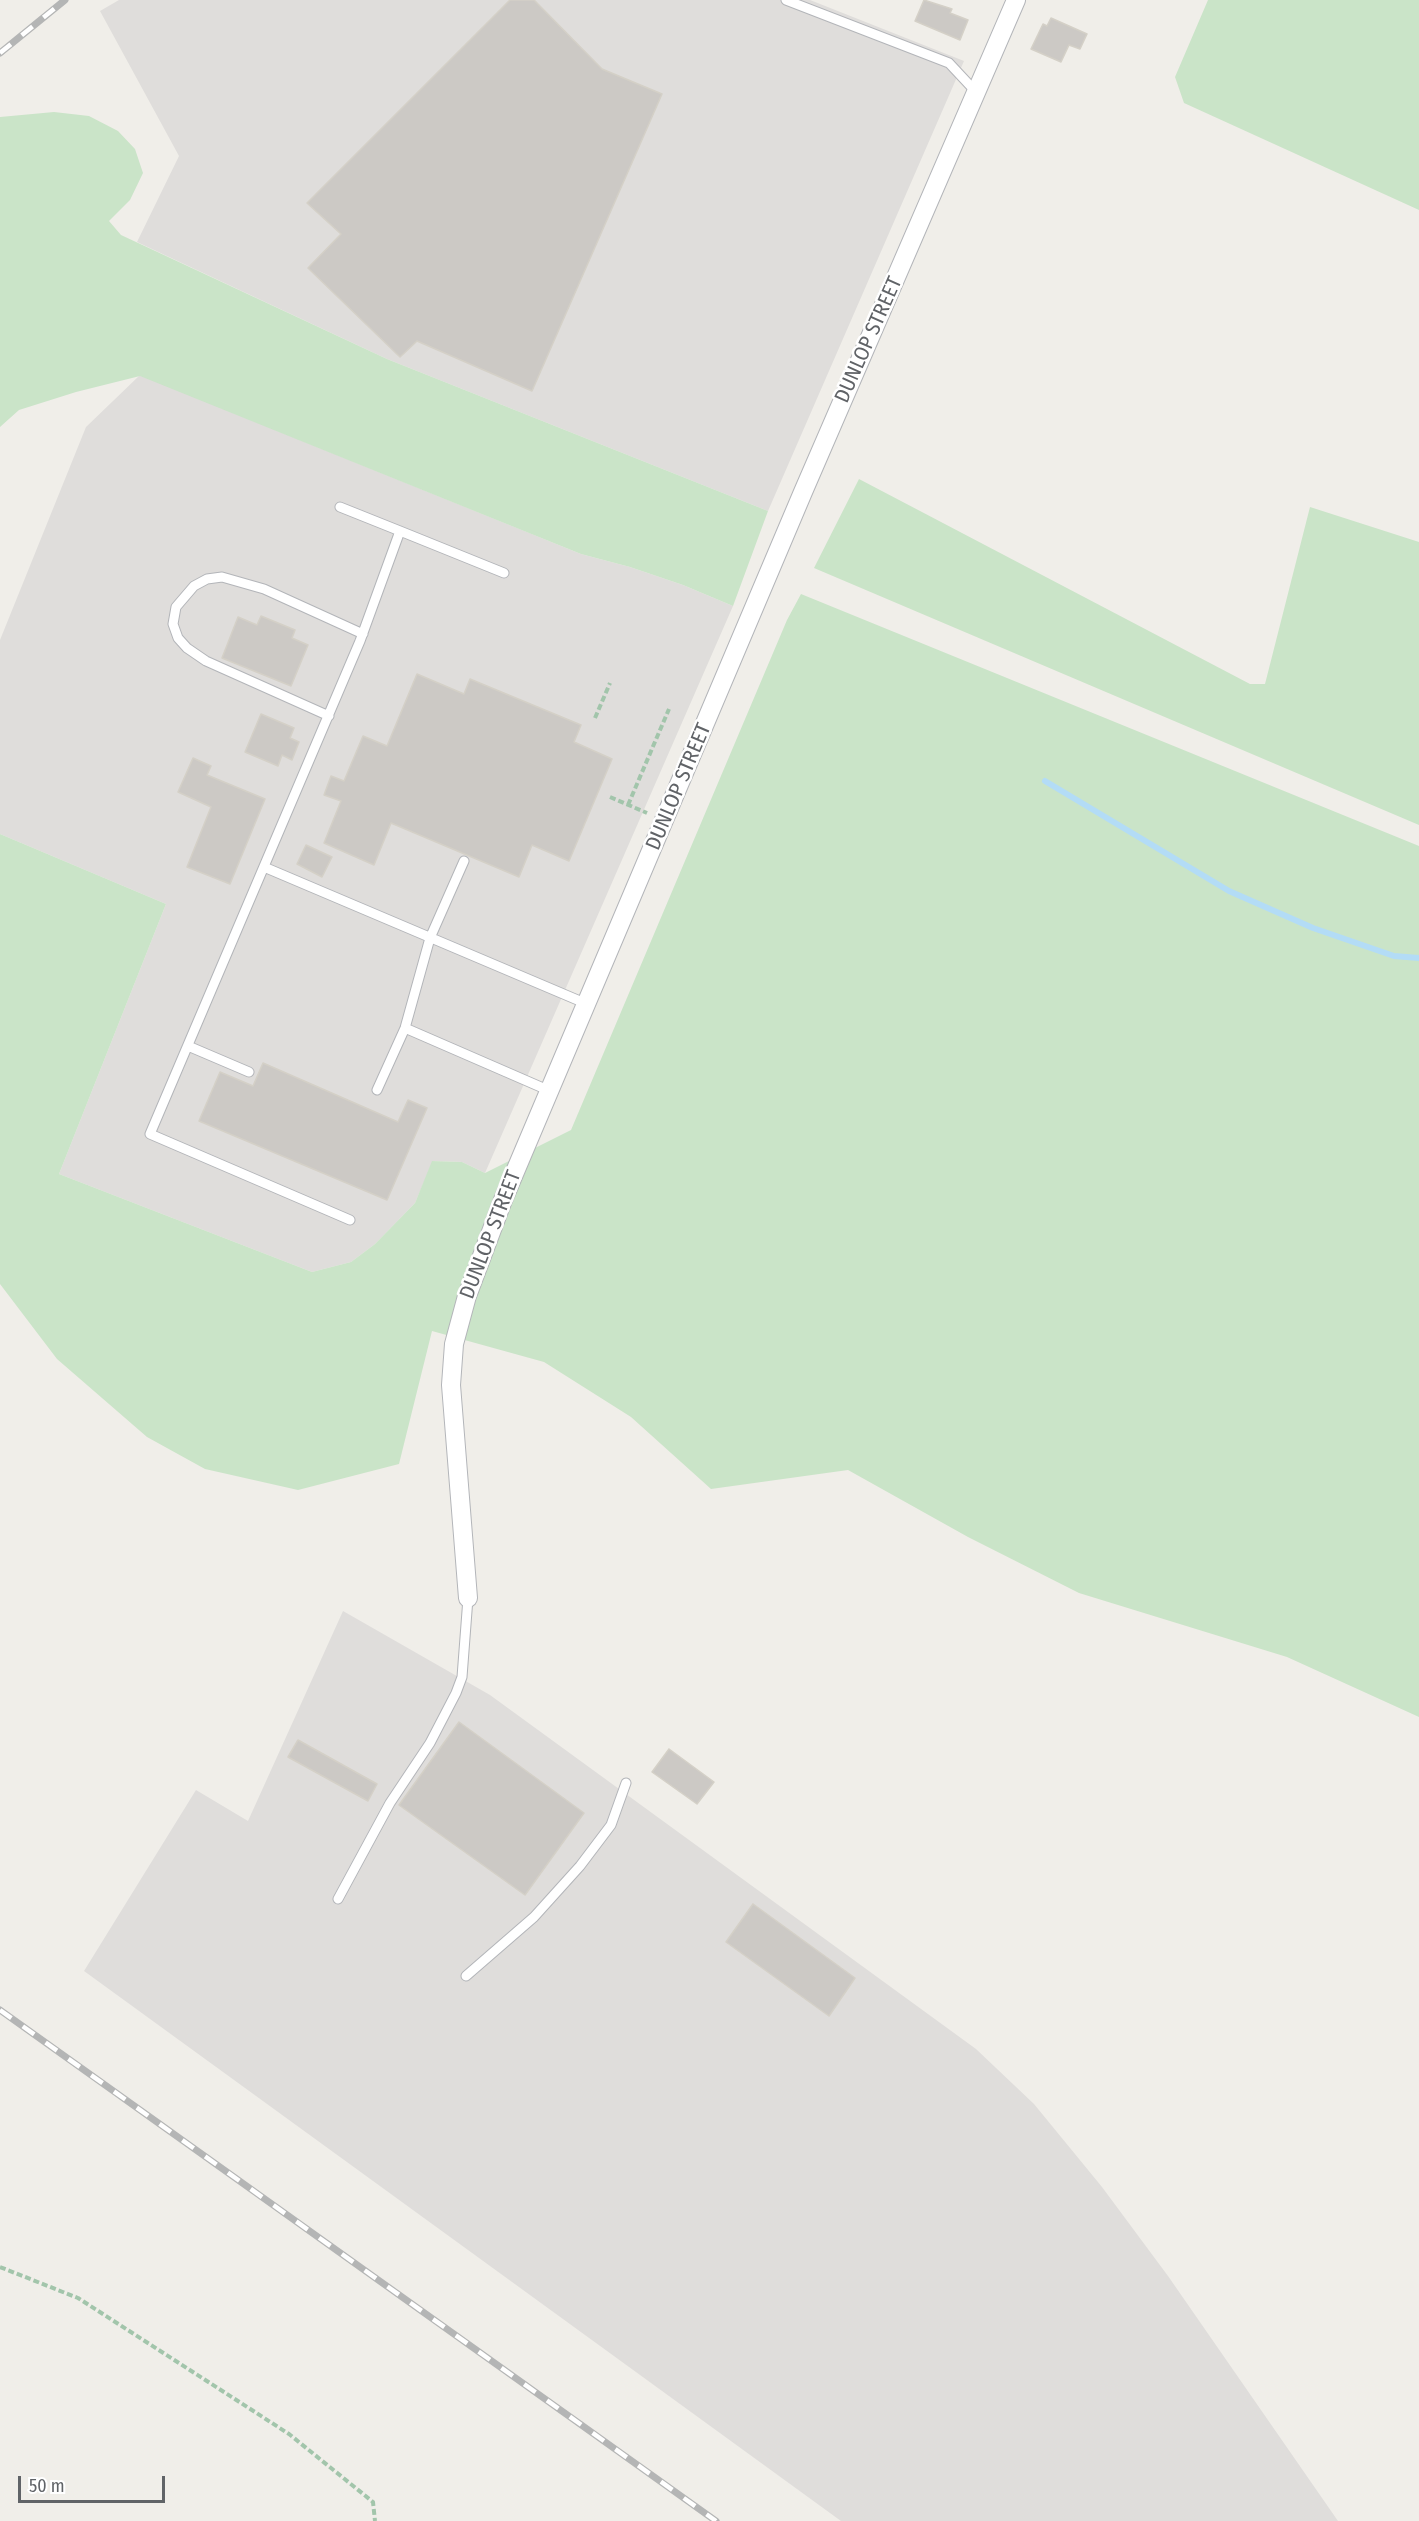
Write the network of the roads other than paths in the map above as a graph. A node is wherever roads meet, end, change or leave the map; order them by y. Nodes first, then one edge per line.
1 (786, 0) edge
2 (1016, 0) edge
3 (977, 93) junction
4 (340, 507) dead end
5 (400, 531) junction
6 (504, 573) dead end
7 (363, 634) junction
8 (329, 716) junction
9 (464, 861) dead end
10 (264, 867) junction
11 (430, 938) junction
12 (587, 1004) junction
13 (405, 1028) junction
14 (188, 1046) junction
15 (249, 1072) dead end
16 (377, 1090) dead end
17 (550, 1091) junction
18 (350, 1220) dead end
19 (468, 1598) joint
20 (626, 1783) dead end
21 (338, 1899) dead end
22 (466, 1976) dead end

1 - 3 lane
2 - 3 street, DUNLOP STREET
3 - 12 street, DUNLOP STREET
4 - 5 lane
5 - 6 lane
5 - 7 lane
7 - 8 lane
7 - 8 lane
8 - 10 lane
9 - 11 lane
10 - 11 lane
10 - 14 lane
11 - 12 lane
11 - 13 lane
12 - 17 street, DUNLOP STREET
13 - 16 lane
13 - 17 lane
14 - 15 lane
14 - 18 lane
17 - 19 street, DUNLOP STREET
19 - 21 lane
20 - 22 lane

